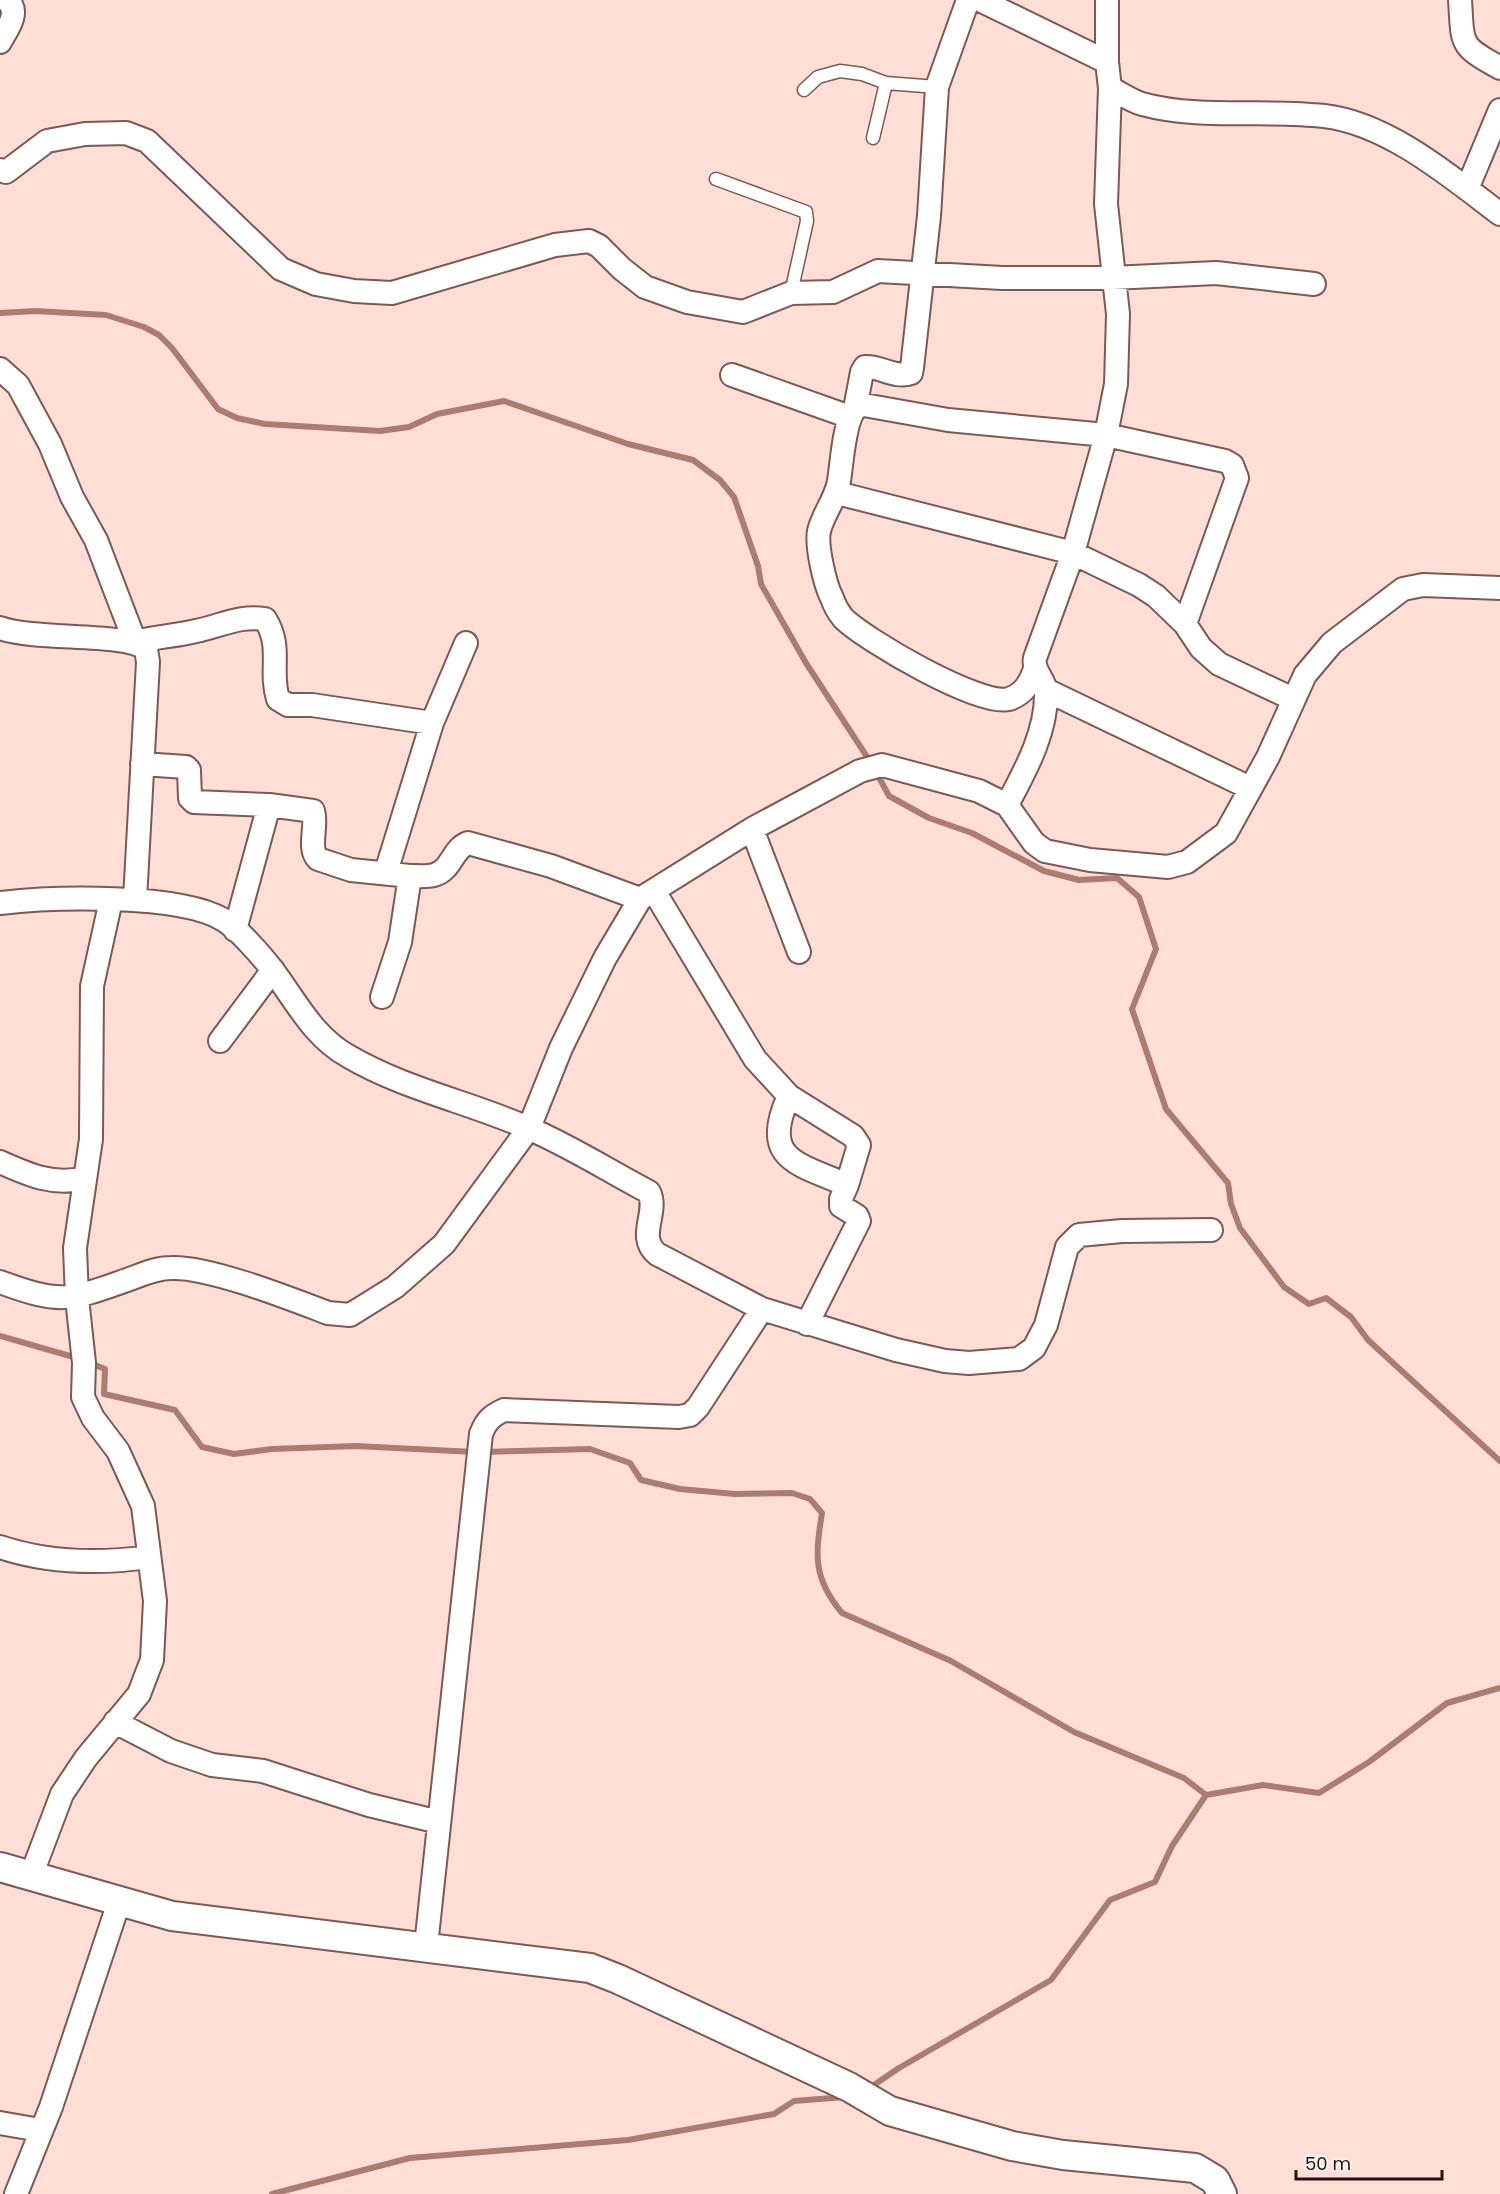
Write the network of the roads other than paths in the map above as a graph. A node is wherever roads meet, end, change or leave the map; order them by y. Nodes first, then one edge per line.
1 (7, 0) edge
2 (968, 0) edge
3 (980, 0) edge
4 (1107, 0) edge
5 (1460, 0) edge
6 (0, 42) edge
7 (1107, 62) junction
8 (1500, 68) edge
9 (886, 83) junction
10 (937, 87) junction
11 (1110, 88) junction
12 (804, 90) dead end
13 (1500, 110) edge
14 (873, 138) dead end
15 (0, 170) edge
16 (716, 179) dead end
17 (1467, 189) junction
18 (1500, 214) edge
19 (923, 274) junction
20 (1112, 278) junction
21 (1314, 284) dead end
22 (791, 293) junction
23 (0, 369) edge
24 (732, 375) dead end
25 (852, 413) junction
26 (1106, 435) junction
27 (837, 493) junction
28 (1073, 553) junction
29 (1500, 588) edge
30 (1185, 624) junction
31 (0, 628) edge
32 (135, 642) junction
33 (466, 642) dead end
34 (1035, 669) junction
35 (1046, 690) junction
36 (1293, 699) junction
37 (432, 723) junction
38 (142, 764) junction
39 (1250, 788) junction
40 (269, 805) junction
41 (1007, 805) junction
42 (752, 829) junction
43 (386, 872) junction
44 (410, 876) junction
45 (647, 895) junction
46 (111, 900) junction
47 (135, 900) junction
48 (0, 903) edge
49 (235, 930) junction
50 (799, 952) dead end
51 (273, 970) junction
52 (382, 997) dead end
53 (220, 1041) dead end
54 (789, 1096) junction
55 (529, 1128) junction
56 (0, 1162) edge
57 (85, 1179) junction
58 (847, 1185) junction
59 (1211, 1230) dead end
60 (0, 1282) edge
61 (77, 1298) junction
62 (762, 1309) junction
63 (807, 1324) junction
64 (0, 1547) edge
65 (149, 1557) junction
66 (115, 1722) junction
67 (439, 1822) junction
68 (0, 1867) edge
69 (31, 1876) junction
70 (119, 1902) junction
71 (426, 1946) junction
72 (0, 2123) edge
73 (40, 2130) junction
74 (16, 2194) edge
75 (1222, 2194) edge

1 - 6 street
2 - 10 street
3 - 7 street
4 - 7 street
5 - 8 street
7 - 11 street
9 - 10 lane
9 - 12 lane
9 - 14 lane
10 - 19 street
11 - 17 street
11 - 20 street
13 - 17 street
15 - 22 street
16 - 22 lane
17 - 18 street
19 - 20 street
19 - 22 street
19 - 25 street
20 - 21 street
20 - 26 street
23 - 32 street
24 - 25 street
25 - 26 street
25 - 27 street
26 - 28 street
26 - 30 street
27 - 28 street
27 - 34 street
28 - 30 street
28 - 34 street
29 - 36 street
30 - 36 street
31 - 32 street
32 - 37 street
32 - 38 street
33 - 37 street
34 - 35 street
35 - 39 street
35 - 41 street
36 - 39 street
37 - 43 street
38 - 40 street
38 - 47 street
39 - 41 street
40 - 43 street
40 - 49 street
41 - 42 street
42 - 45 street
42 - 50 street
43 - 44 street
44 - 45 street
44 - 52 street
45 - 54 street
45 - 55 street
46 - 47 street
46 - 48 street
46 - 57 street
47 - 49 street
49 - 51 street
51 - 53 street
51 - 55 street
54 - 58 street
54 - 58 street
55 - 61 street
55 - 62 street
56 - 57 street
57 - 61 street
58 - 63 street
59 - 63 street
60 - 61 street
61 - 65 street
62 - 63 street
62 - 67 street
64 - 65 street
65 - 66 street
66 - 67 street
66 - 69 street
67 - 71 street
68 - 69 street
69 - 70 street
70 - 71 street
70 - 73 street
71 - 75 street
72 - 73 street
73 - 74 street

